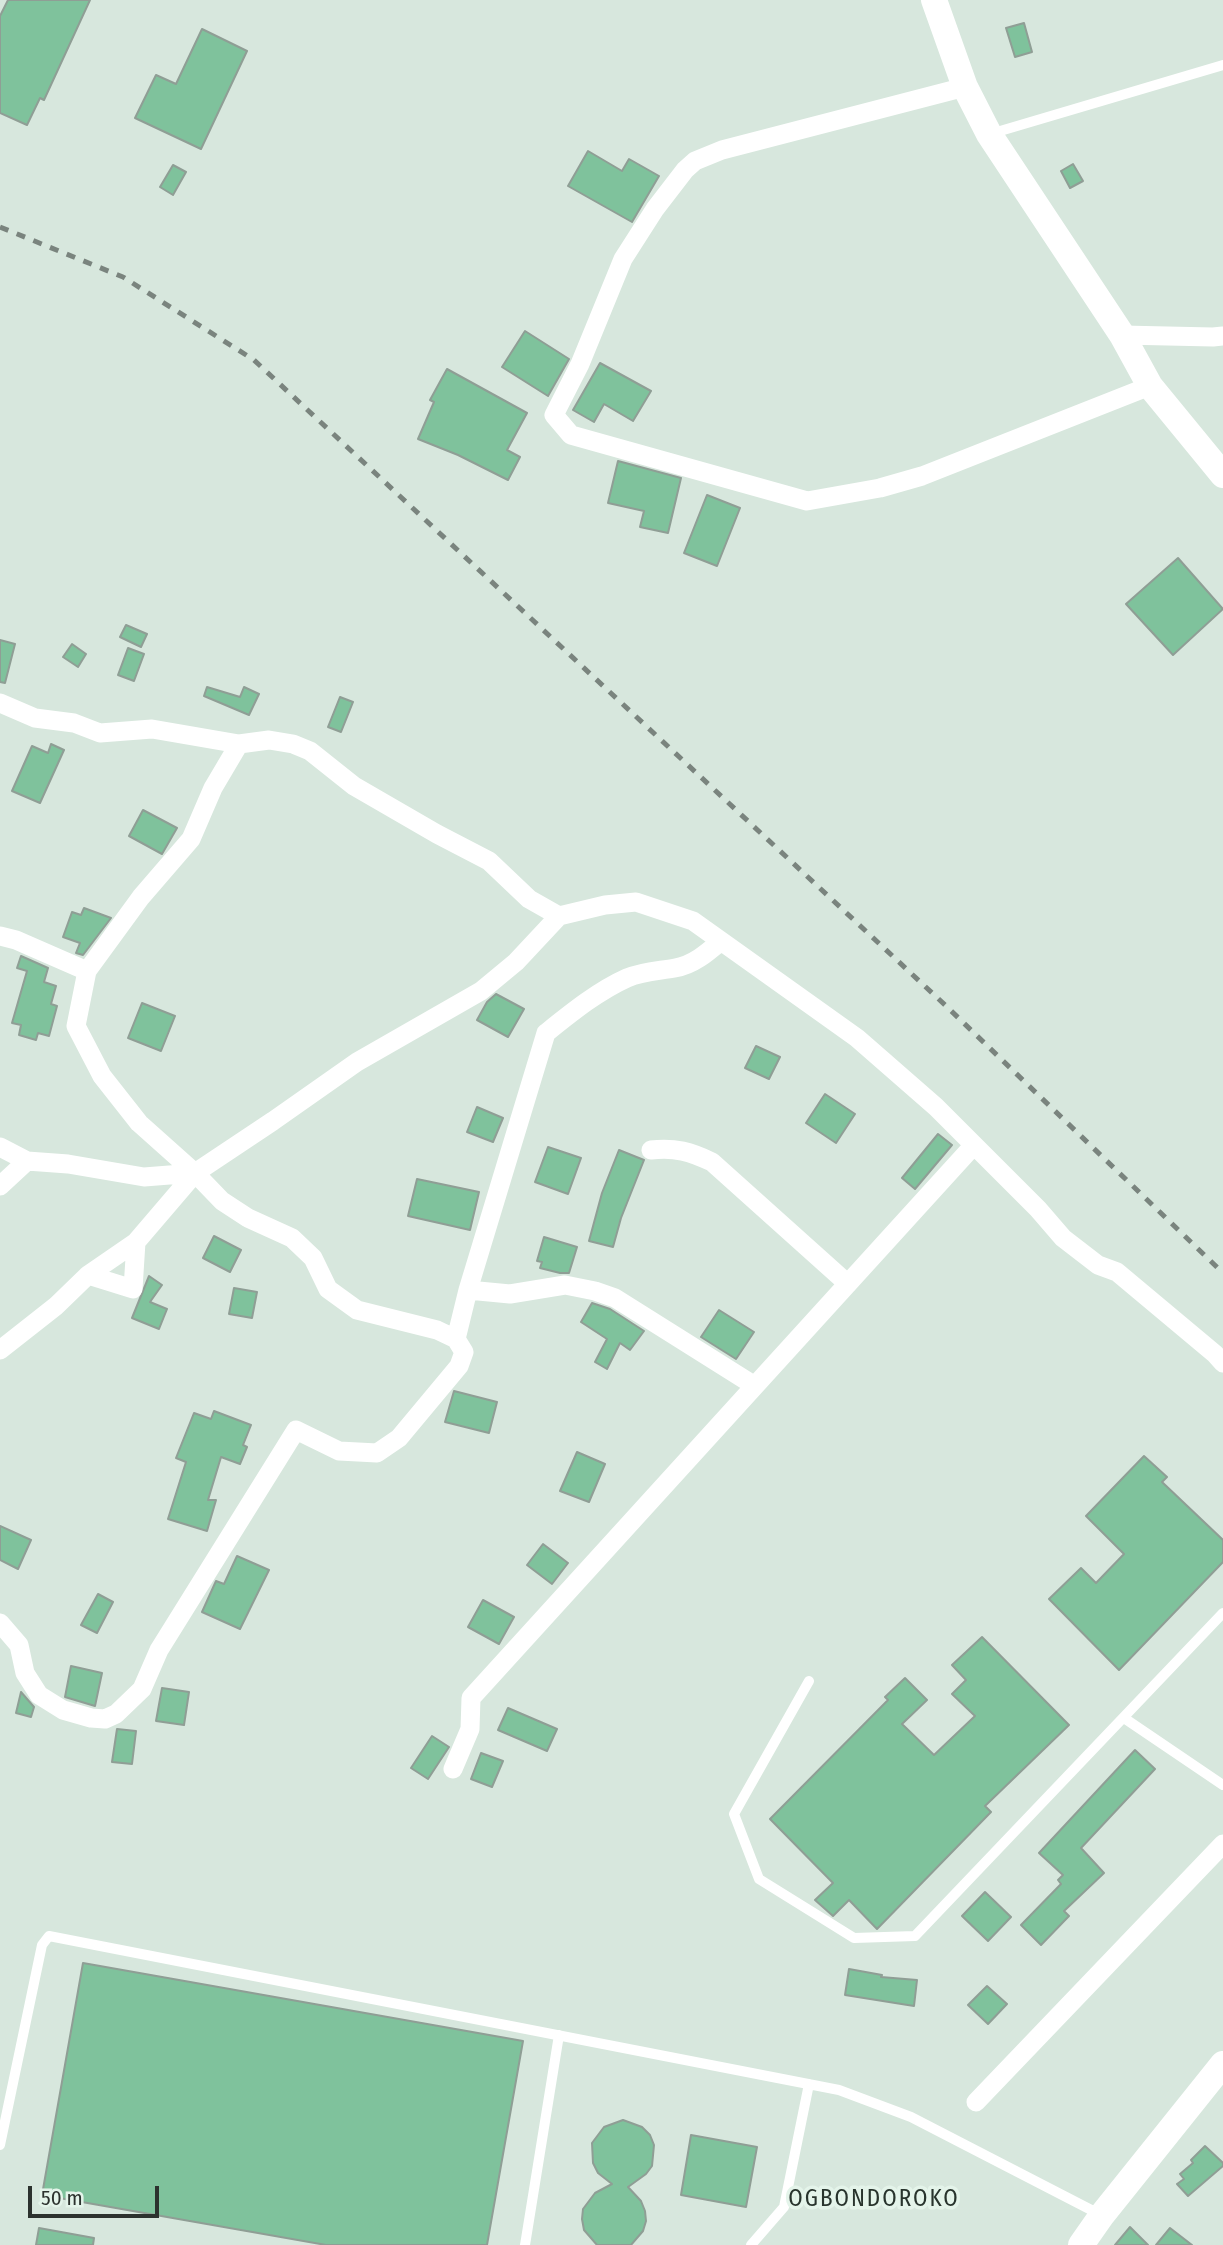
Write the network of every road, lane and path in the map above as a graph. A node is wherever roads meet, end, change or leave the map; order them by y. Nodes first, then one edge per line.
1 (934, 0) edge
2 (1223, 65) edge
3 (965, 87) junction
4 (989, 134) junction
5 (1122, 335) junction
6 (1223, 336) edge
7 (1150, 386) junction
8 (1223, 475) edge
9 (0, 703) edge
10 (239, 744) junction
11 (559, 916) junction
12 (0, 936) edge
13 (721, 941) junction
14 (87, 971) junction
15 (974, 1145) junction
16 (0, 1147) edge
17 (651, 1150) dead end
18 (27, 1161) junction
19 (194, 1173) junction
20 (0, 1186) edge
21 (136, 1242) junction
22 (88, 1275) junction
23 (848, 1284) junction
24 (468, 1290) junction
25 (456, 1339) junction
26 (0, 1350) edge
27 (1223, 1363) edge
28 (755, 1387) junction
29 (1223, 1613) edge
30 (0, 1623) edge
31 (809, 1681) dead end
32 (1124, 1718) junction
33 (453, 1769) dead end
34 (1223, 1785) edge
35 (1223, 1844) edge
36 (559, 2035) junction
37 (1223, 2064) edge
38 (810, 2084) junction
39 (976, 2102) dead end
40 (0, 2145) edge
41 (1102, 2215) junction
42 (525, 2245) edge
43 (751, 2245) edge
44 (1081, 2245) edge

1 - 3 main road
2 - 4 lane
3 - 4 main road
3 - 7 street
4 - 5 main road
5 - 6 street
5 - 7 main road
7 - 8 main road
9 - 10 street
10 - 11 street
10 - 14 street
11 - 13 street
11 - 19 street
12 - 14 street
13 - 15 street
13 - 24 street
14 - 19 street
15 - 23 street
15 - 27 street
16 - 18 street
17 - 23 street
18 - 19 street
18 - 20 street
19 - 21 street
19 - 25 street
21 - 22 street
21 - 22 street
22 - 26 street
23 - 28 street
24 - 25 street
24 - 28 street
25 - 30 street
28 - 33 street
29 - 32 lane
31 - 32 lane
32 - 34 lane
35 - 39 street
36 - 38 lane
36 - 40 lane
36 - 42 lane
37 - 41 main road
38 - 41 lane
38 - 43 lane
41 - 44 main road

